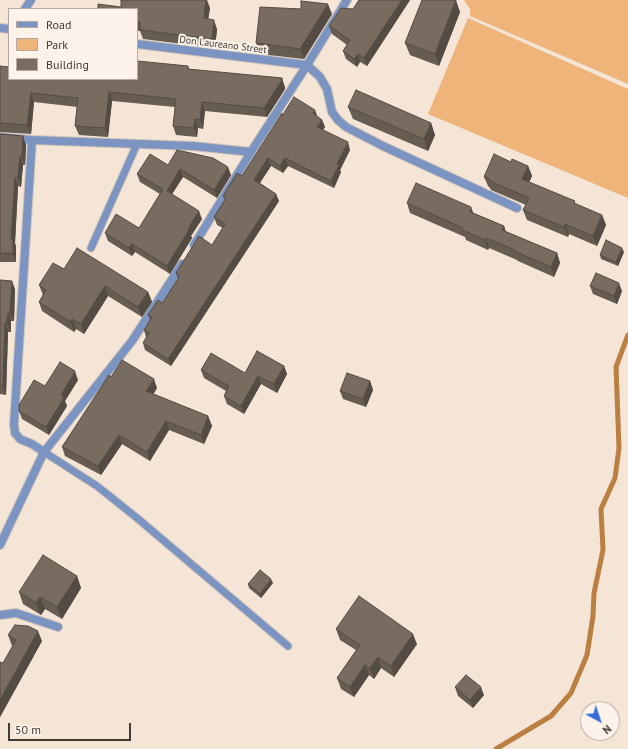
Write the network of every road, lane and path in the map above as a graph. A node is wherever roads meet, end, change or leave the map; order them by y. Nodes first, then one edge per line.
1 (347, 0) edge
2 (138, 44) edge
3 (307, 65) junction
4 (0, 137) edge
5 (32, 140) junction
6 (137, 144) junction
7 (251, 152) junction
8 (517, 208) dead end
9 (91, 248) dead end
10 (44, 452) junction
11 (0, 545) edge
12 (0, 615) edge
13 (58, 627) dead end
14 (288, 646) dead end

1 - 3 street
2 - 3 street, Don Laureano Street
3 - 7 street
3 - 8 street
4 - 5 street
5 - 6 street
5 - 10 street
6 - 7 street
6 - 9 lane
7 - 10 street
10 - 11 street
10 - 14 lane
12 - 13 street

